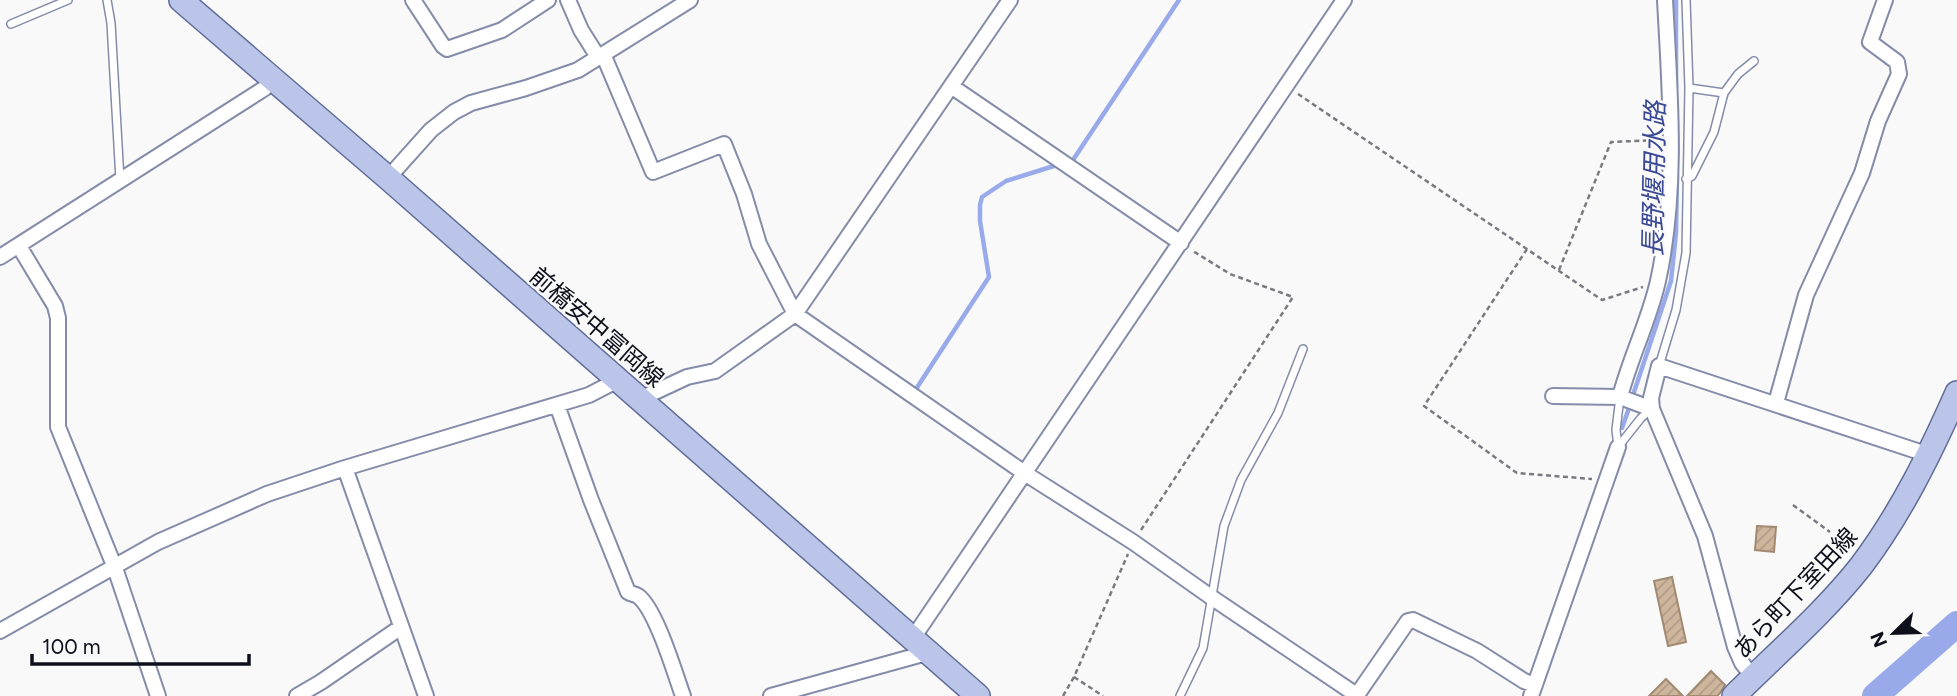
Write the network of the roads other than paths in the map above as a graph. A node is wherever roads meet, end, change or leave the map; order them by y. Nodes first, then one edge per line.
1 (68, 0) edge
2 (107, 0) edge
3 (181, 0) edge
4 (413, 0) edge
5 (548, 0) edge
6 (568, 0) edge
7 (690, 0) edge
8 (1010, 0) edge
9 (1344, 0) edge
10 (1665, 0) edge
11 (1686, 0) edge
12 (1885, 0) edge
13 (11, 24) dead end
14 (601, 56) junction
15 (1754, 61) dead end
16 (272, 80) junction
17 (951, 86) junction
18 (1689, 88) junction
19 (1724, 93) junction
20 (388, 178) junction
21 (1686, 179) junction
22 (120, 180) junction
23 (1181, 243) junction
24 (19, 246) junction
25 (0, 257) edge
26 (794, 314) junction
27 (1303, 349) dead end
28 (1659, 366) junction
29 (618, 380) junction
30 (1553, 396) dead end
31 (1620, 397) junction
32 (640, 399) junction
33 (1776, 403) junction
34 (557, 405) junction
35 (1954, 408) edge
36 (1652, 409) junction
37 (1618, 447) junction
38 (1929, 455) junction
39 (345, 468) junction
40 (1026, 474) junction
41 (115, 568) junction
42 (1211, 597) junction
43 (401, 627) junction
44 (1, 628) edge
45 (921, 645) junction
46 (1753, 677) junction
47 (1533, 690) edge
48 (158, 696) edge
49 (296, 696) edge
50 (426, 696) edge
51 (683, 696) edge
52 (771, 696) edge
53 (978, 696) edge
54 (1180, 696) edge
55 (1357, 696) edge
56 (1734, 696) edge

1 - 13 lane
2 - 22 lane
3 - 16 main road, 前橋安中富岡線
4 - 5 street
6 - 14 street
7 - 14 street
8 - 17 street
9 - 23 street
10 - 31 street
11 - 18 lane
12 - 33 street
14 - 20 street
14 - 26 street
15 - 19 lane
16 - 20 main road, 前橋安中富岡線
16 - 22 street
17 - 23 street
17 - 26 street
18 - 19 lane
18 - 21 lane
19 - 21 lane
20 - 29 main road, 前橋安中富岡線
21 - 28 lane
22 - 24 street
23 - 40 street
24 - 25 street
24 - 41 street
26 - 32 street
26 - 40 street
27 - 42 lane
28 - 33 street
28 - 36 street
29 - 32 main road, 前橋安中富岡線
29 - 34 street
30 - 31 street
31 - 36 street
31 - 37 lane
32 - 45 main road, 前橋安中富岡線
33 - 38 street
34 - 39 street
34 - 51 street
35 - 38 main road, あら町下室田線
36 - 37 lane
36 - 46 street
37 - 47 street
38 - 46 main road, あら町下室田線
39 - 41 street
39 - 43 street
40 - 42 street
40 - 45 street
41 - 44 street
41 - 48 street
42 - 54 lane
42 - 55 street
43 - 49 street
43 - 50 street
45 - 52 street
45 - 53 main road, 前橋安中富岡線
46 - 56 main road, あら町下室田線
47 - 55 street

